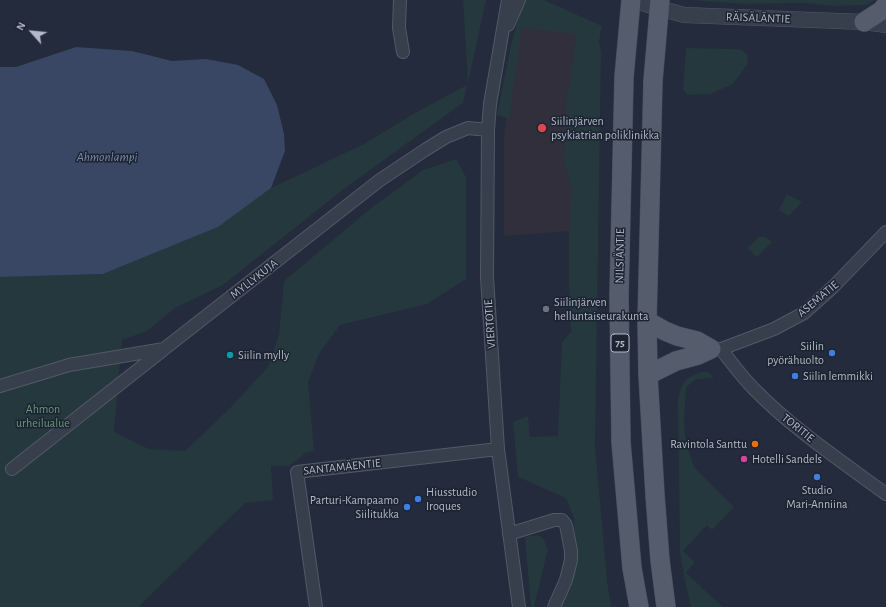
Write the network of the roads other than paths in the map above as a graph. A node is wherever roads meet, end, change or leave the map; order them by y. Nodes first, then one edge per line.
1 (400, 0) edge
2 (508, 0) edge
3 (519, 0) edge
4 (631, 0) edge
5 (660, 0) edge
6 (886, 5) edge
7 (864, 22) junction
8 (886, 25) edge
9 (501, 40) junction
10 (403, 52) dead end
11 (488, 130) junction
12 (886, 232) edge
13 (647, 321) junction
14 (164, 349) junction
15 (716, 349) junction
16 (648, 374) junction
17 (0, 386) edge
18 (498, 449) junction
19 (12, 469) dead end
20 (886, 494) edge
21 (509, 534) junction
22 (316, 607) edge
23 (519, 607) edge
24 (554, 607) edge
25 (639, 607) edge
26 (666, 607) edge

1 - 10 street
2 - 9 street, VIERTOTIE
3 - 9 street, VIERTOTIE
4 - 7 street, RÄISÄLÄNTIE
4 - 25 main road, NILSIÄNTIE / 75
5 - 13 main road, bridge
6 - 7 main road
7 - 8 street, RÄISÄLÄNTIE
9 - 11 street, VIERTOTIE
11 - 14 street, MYLLYKUJA
11 - 18 street, VIERTOTIE
12 - 15 street, ASEMATIE
13 - 15 main road
13 - 16 main road
14 - 17 street, MYLLYKUJA
14 - 19 street
15 - 16 main road
15 - 20 street, TORITIE
16 - 26 main road
18 - 21 street, VIERTOTIE
18 - 22 street, SANTAMÄENTIE
21 - 23 street, VIERTOTIE
21 - 24 street

